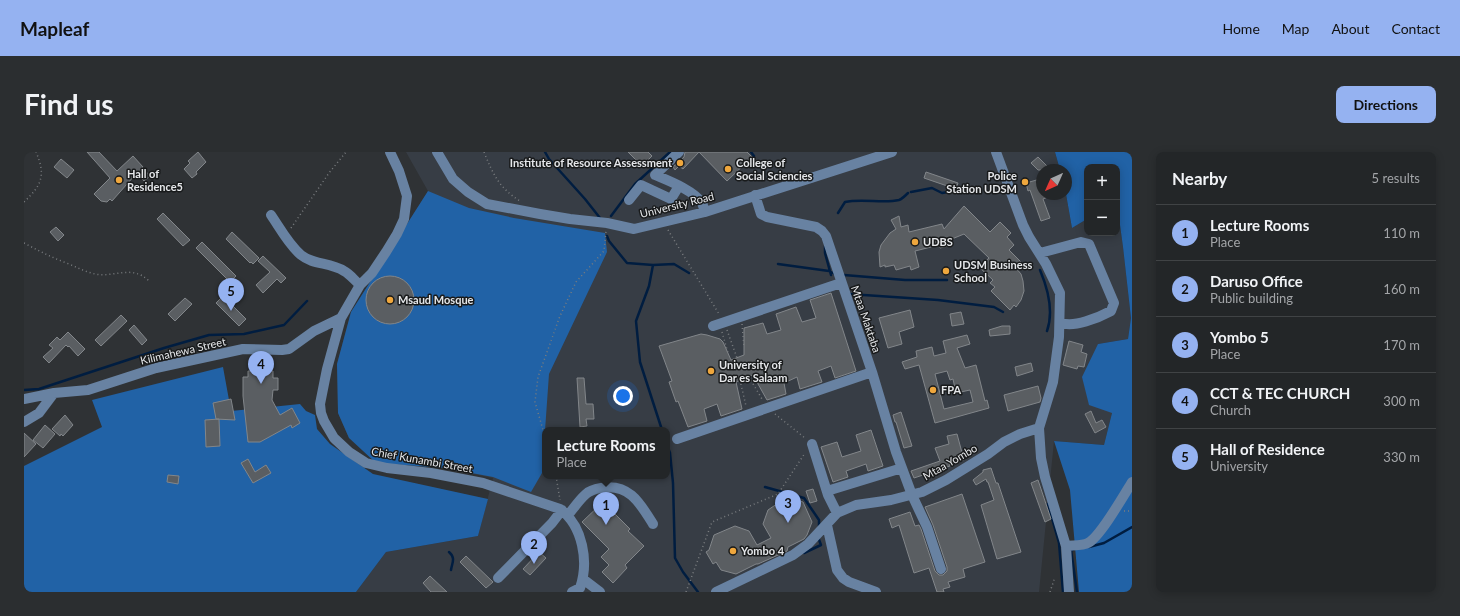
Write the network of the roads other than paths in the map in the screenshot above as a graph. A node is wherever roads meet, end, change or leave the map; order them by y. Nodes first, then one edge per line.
1 (390, 152) edge
2 (437, 152) edge
3 (679, 152) edge
4 (892, 152) edge
5 (996, 152) edge
6 (679, 186) junction
7 (755, 195) junction
8 (629, 200) dead end
9 (705, 212) junction
10 (271, 215) dead end
11 (1040, 253) junction
12 (841, 283) junction
13 (360, 285) junction
14 (341, 318) junction
15 (1060, 322) junction
16 (719, 324) road end
17 (872, 372) junction
18 (54, 393) junction
19 (24, 399) edge
20 (24, 422) edge
21 (1040, 428) junction
22 (677, 440) dead end
23 (812, 444) road end
24 (902, 468) junction
25 (1132, 482) edge
26 (827, 491) junction
27 (912, 495) junction
28 (565, 513) junction
29 (837, 513) junction
30 (653, 524) dead end
31 (827, 525) junction
32 (1066, 546) junction
33 (940, 569) dead end
34 (498, 578) dead end
35 (583, 579) junction
36 (572, 592) edge
37 (600, 592) edge
38 (716, 592) edge
39 (876, 592) edge
40 (1069, 592) edge

1 - 13 street, Chief Kunambi Street
2 - 9 street, University Road
3 - 6 street
4 - 7 street, University Road
5 - 11 street
6 - 8 street
6 - 9 street
7 - 9 street, University Road
7 - 12 street, Mtaa Maktaba
10 - 13 street
11 - 15 street
11 - 15 street
12 - 16 street
12 - 17 street, Mtaa Maktaba
13 - 14 street, Chief Kunambi Street
14 - 18 street, Kilimahewa Street
14 - 28 street, Chief Kunambi Street
15 - 21 street
17 - 22 street
17 - 24 street, Mtaa Maktaba
18 - 19 street, Kilimahewa Street
18 - 20 street
21 - 27 street, Mtaa Yombo
21 - 32 street
23 - 26 street
24 - 26 street
24 - 27 street, Mtaa Maktaba
25 - 32 street
26 - 29 street
27 - 29 street, Mtaa Yombo
27 - 33 street, Mtaa Maktaba
28 - 30 street
28 - 34 street
28 - 35 street
29 - 31 street, Mtaa Yombo
31 - 38 street, Mtaa Yombo
31 - 39 street
32 - 40 street
35 - 36 street
35 - 37 street

